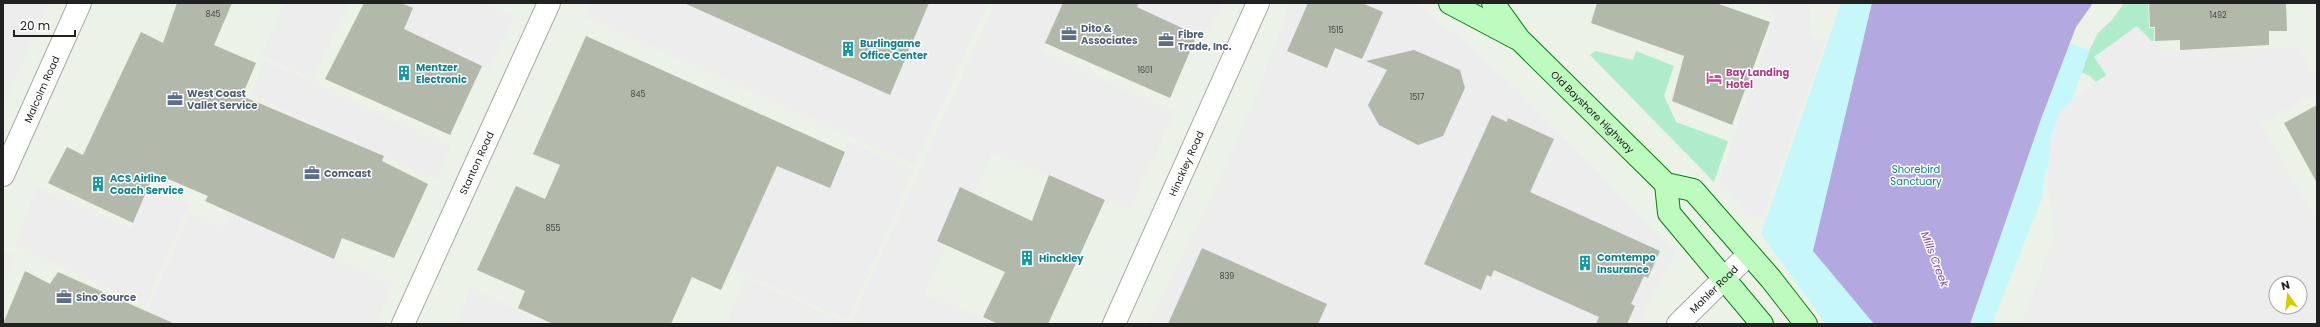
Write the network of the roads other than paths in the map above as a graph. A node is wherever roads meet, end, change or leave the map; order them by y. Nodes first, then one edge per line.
1 (80, 3) edge
2 (550, 3) edge
3 (1258, 3) edge
4 (1450, 3) edge
5 (1493, 3) edge
6 (1519, 39) junction
7 (3, 175) edge
8 (1666, 184) junction
9 (1749, 254) junction
10 (1725, 278) junction
11 (404, 324) edge
12 (1114, 324) edge
13 (1678, 324) edge
14 (1762, 324) edge
15 (1806, 324) edge

1 - 7 street, Malcolm Road
2 - 11 street, Stanton Road
3 - 12 street, Hinckley Road
4 - 6 main road, Old Bayshore Highway
5 - 6 main road, Old Bayshore Highway
6 - 8 main road, Old Bayshore Highway
8 - 9 main road
8 - 10 main road
9 - 10 street, Mahler Road
9 - 15 main road
10 - 13 street, Mahler Road
10 - 14 main road

